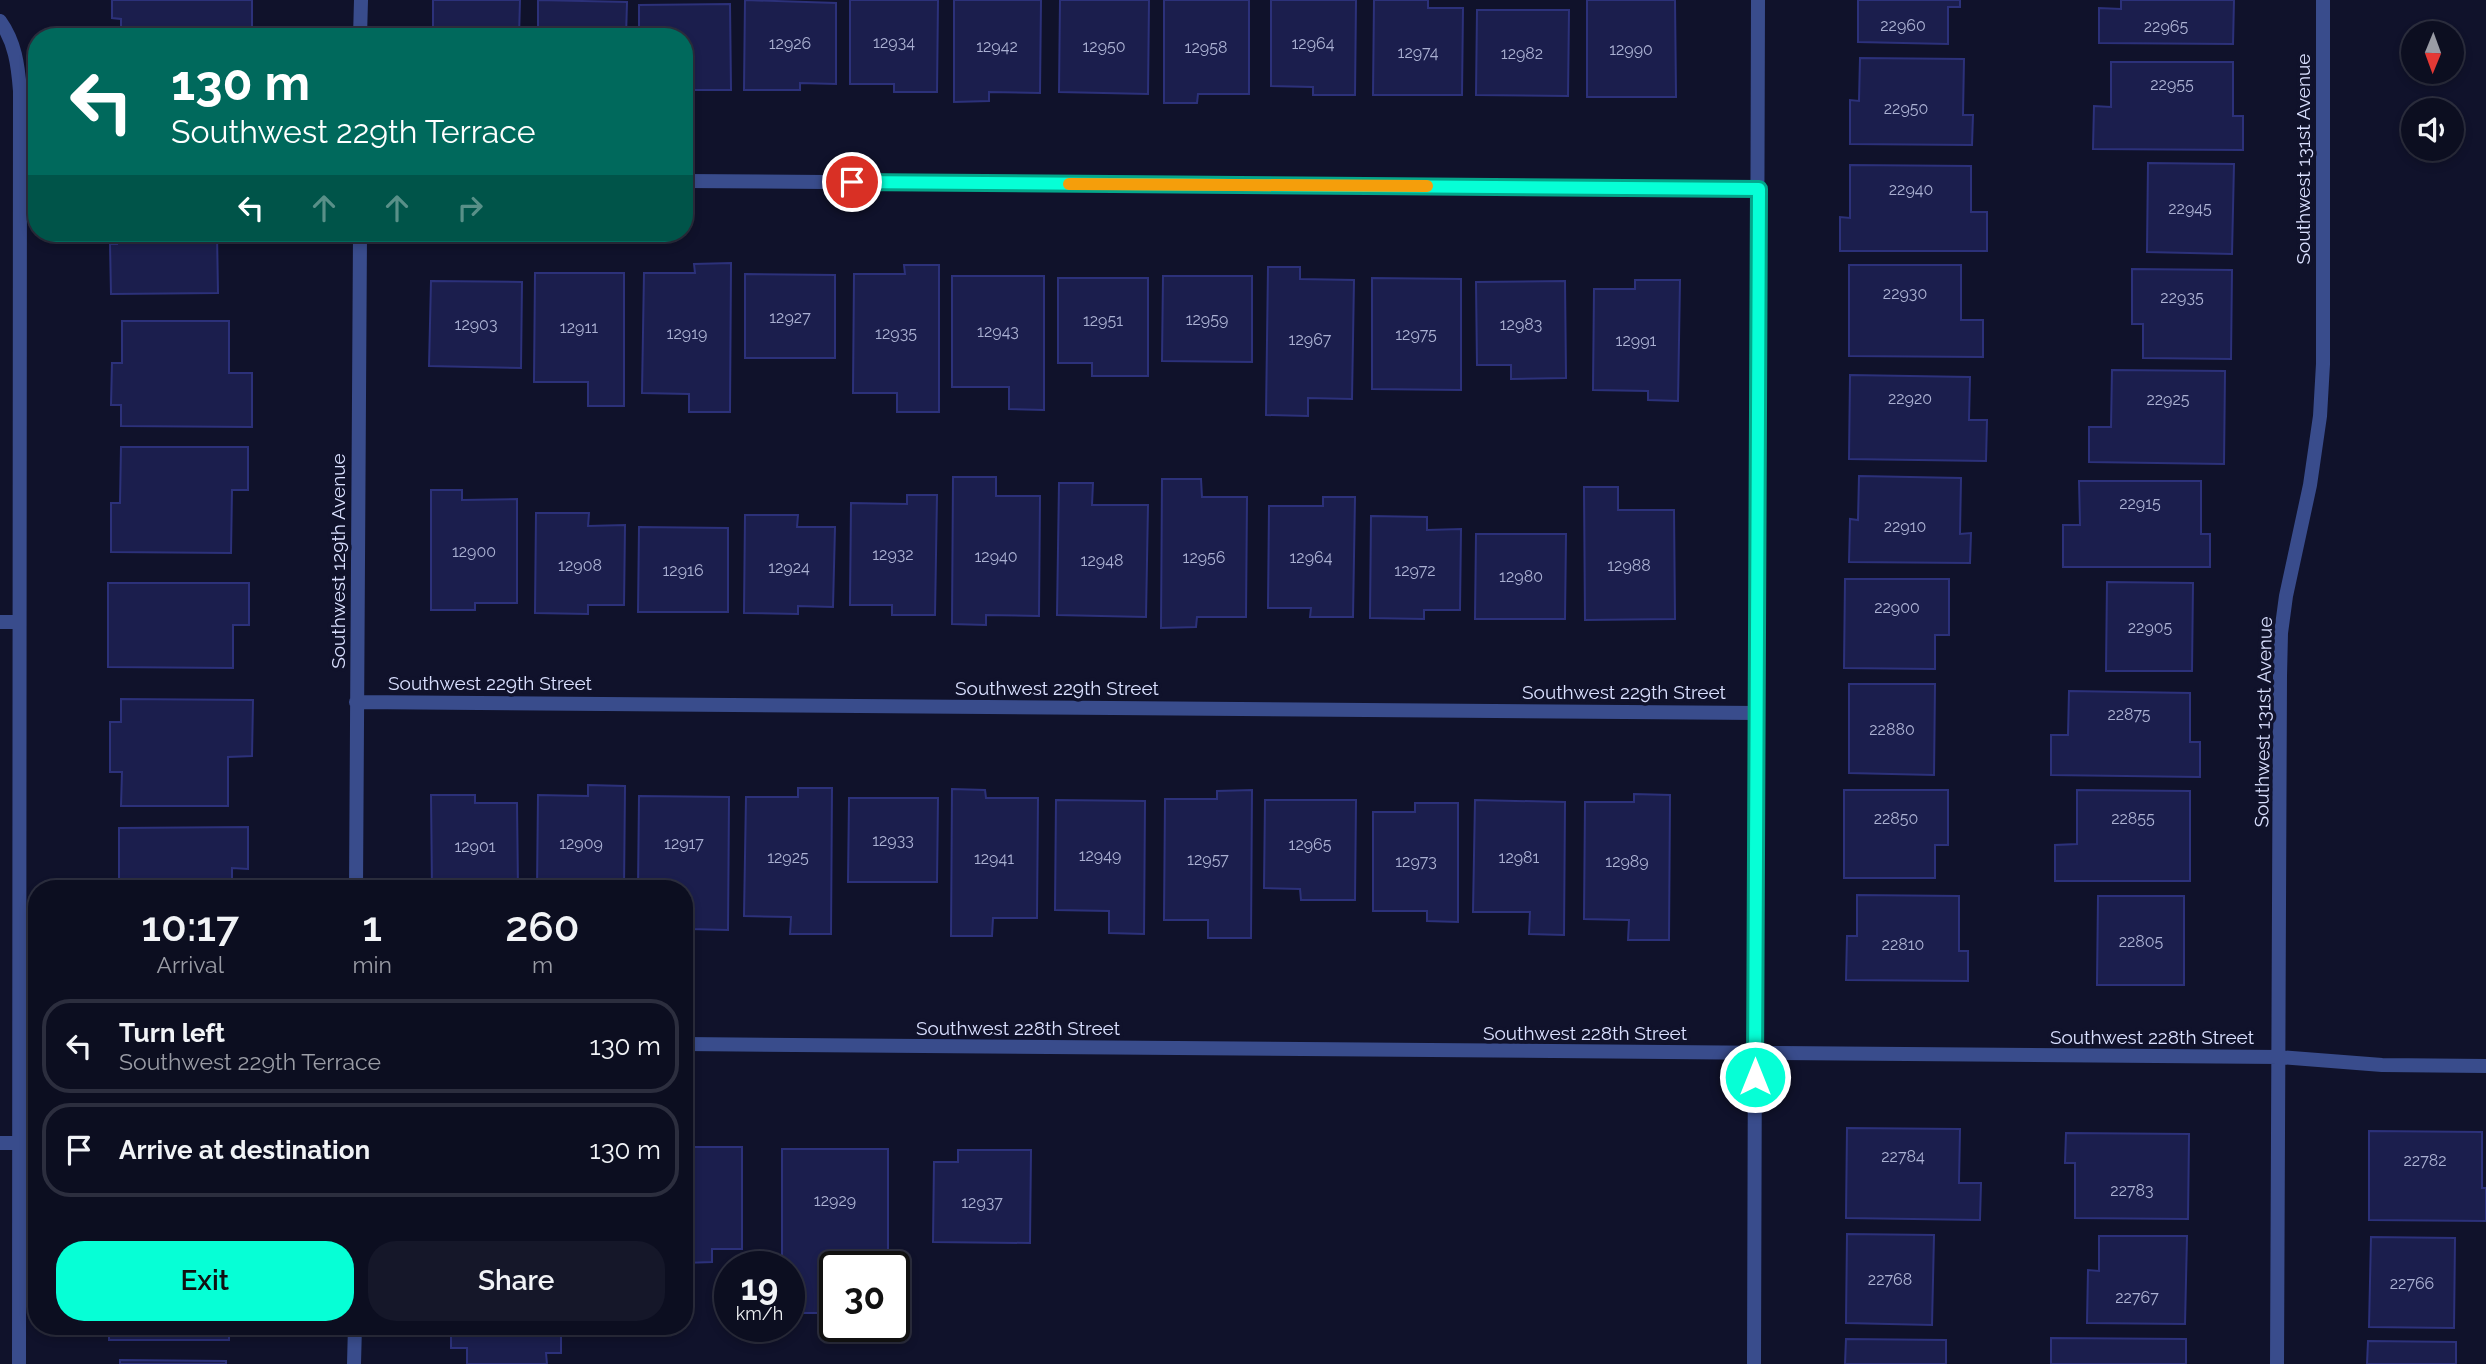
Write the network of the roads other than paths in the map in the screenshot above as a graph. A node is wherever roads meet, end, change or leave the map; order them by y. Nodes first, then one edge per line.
1 (361, 0) edge
2 (1758, 0) edge
3 (2323, 0) edge
4 (0, 21) edge
5 (360, 28) edge
6 (693, 181) edge
7 (1759, 189) junction
8 (360, 242) edge
9 (0, 622) edge
10 (19, 622) junction
11 (356, 702) junction
12 (1758, 713) junction
13 (356, 880) edge
14 (693, 1044) edge
15 (1755, 1053) junction
16 (2279, 1057) junction
17 (2486, 1066) edge
18 (0, 1143) edge
19 (21, 1143) junction
20 (355, 1335) edge
21 (19, 1364) edge
22 (355, 1364) edge
23 (1754, 1364) edge
24 (2277, 1364) edge

1 - 5 street
2 - 7 street
3 - 16 street, Southwest 131st Avenue
4 - 10 street
6 - 7 street
7 - 12 street
8 - 11 street, Southwest 129th Avenue
9 - 10 street
10 - 19 street
11 - 12 street, Southwest 229th Street
11 - 13 street, Southwest 129th Avenue
12 - 15 street
14 - 15 street, Southwest 228th Street
15 - 16 street, Southwest 228th Street
15 - 23 street
16 - 17 street, Southwest 228th Street
16 - 24 street, Southwest 131st Avenue
18 - 19 street
19 - 21 street
20 - 22 street

